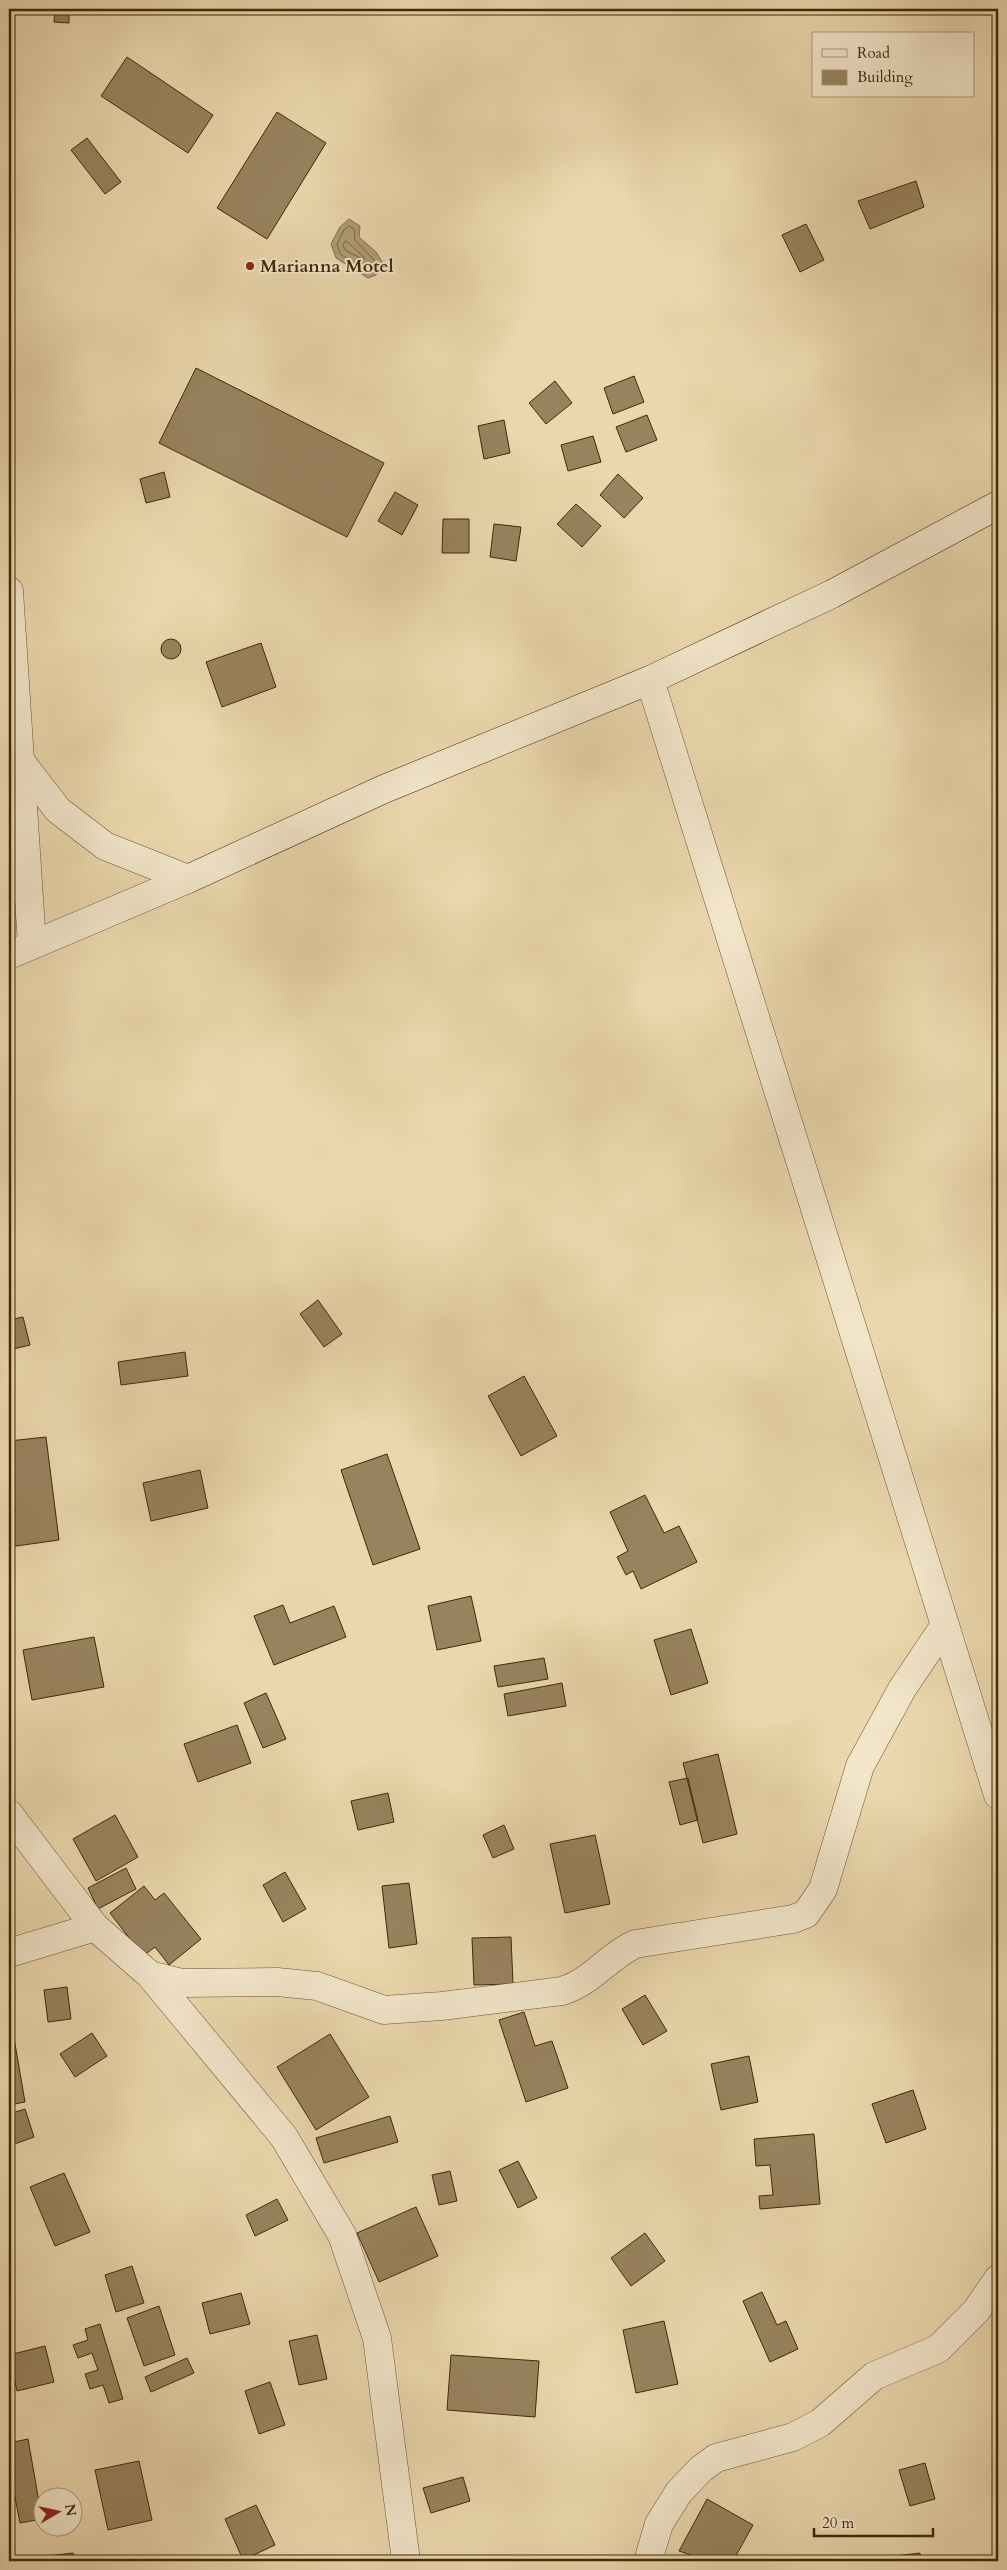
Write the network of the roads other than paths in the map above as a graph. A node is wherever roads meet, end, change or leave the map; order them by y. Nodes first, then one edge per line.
1 (998, 505) edge
2 (9, 591) edge
3 (650, 680) junction
4 (13, 769) edge
5 (188, 878) junction
6 (20, 950) edge
7 (945, 1625) junction
8 (998, 1795) edge
9 (9, 1814) edge
10 (95, 1926) junction
11 (9, 1953) edge
12 (150, 1975) junction
13 (998, 2278) edge
14 (406, 2561) edge
15 (648, 2561) edge

1 - 3 street
2 - 4 street
3 - 5 street
3 - 7 street
4 - 5 street
4 - 6 street
5 - 6 street
7 - 8 street
7 - 12 street
9 - 10 street
10 - 11 street
10 - 12 street
12 - 14 street
13 - 15 street

